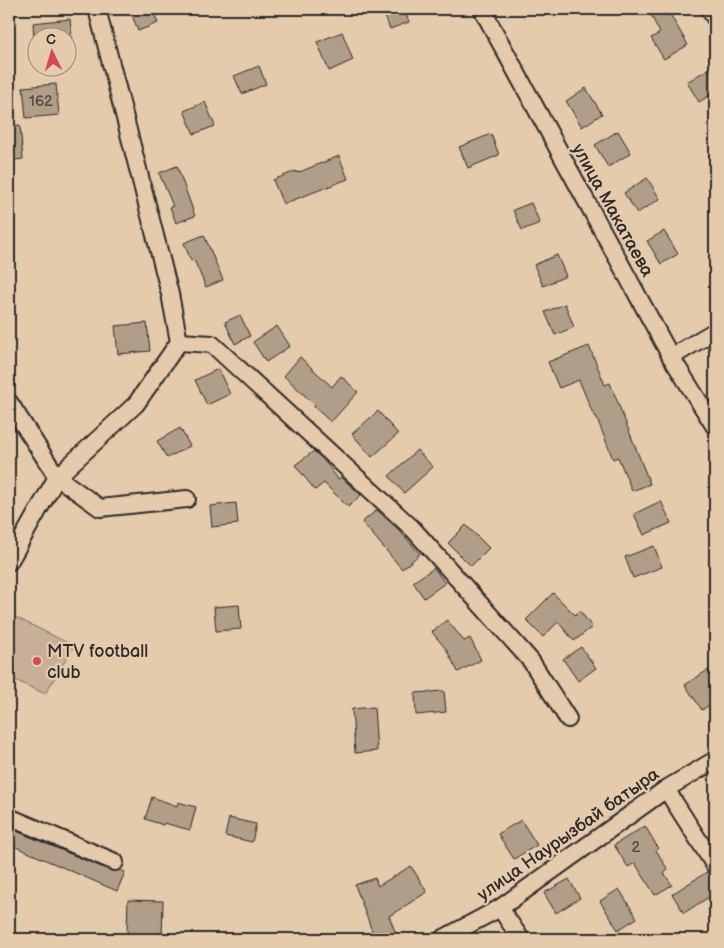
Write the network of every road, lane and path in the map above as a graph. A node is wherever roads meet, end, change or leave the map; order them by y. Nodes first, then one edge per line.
1 (97, 9) edge
2 (482, 9) edge
3 (709, 9) edge
4 (715, 18) edge
5 (715, 331) edge
6 (179, 342) junction
7 (671, 357) junction
8 (9, 402) edge
9 (715, 427) edge
10 (57, 477) junction
11 (187, 499) dead end
12 (9, 562) edge
13 (568, 719) dead end
14 (715, 760) edge
15 (666, 789) junction
16 (9, 816) edge
17 (115, 862) dead end
18 (715, 866) edge
19 (500, 908) junction
20 (442, 939) edge
21 (521, 939) edge

1 - 6 street
2 - 7 street, улица Макатаева
3 - 4 street
5 - 7 street
6 - 10 street
6 - 13 street
7 - 9 street, улица Макатаева
8 - 10 street
10 - 11 street
10 - 12 street
14 - 15 street, улица Наурызбай батыра
15 - 18 street
15 - 19 street, улица Наурызбай батыра
16 - 17 street
19 - 20 street, улица Наурызбай батыра
19 - 21 street

